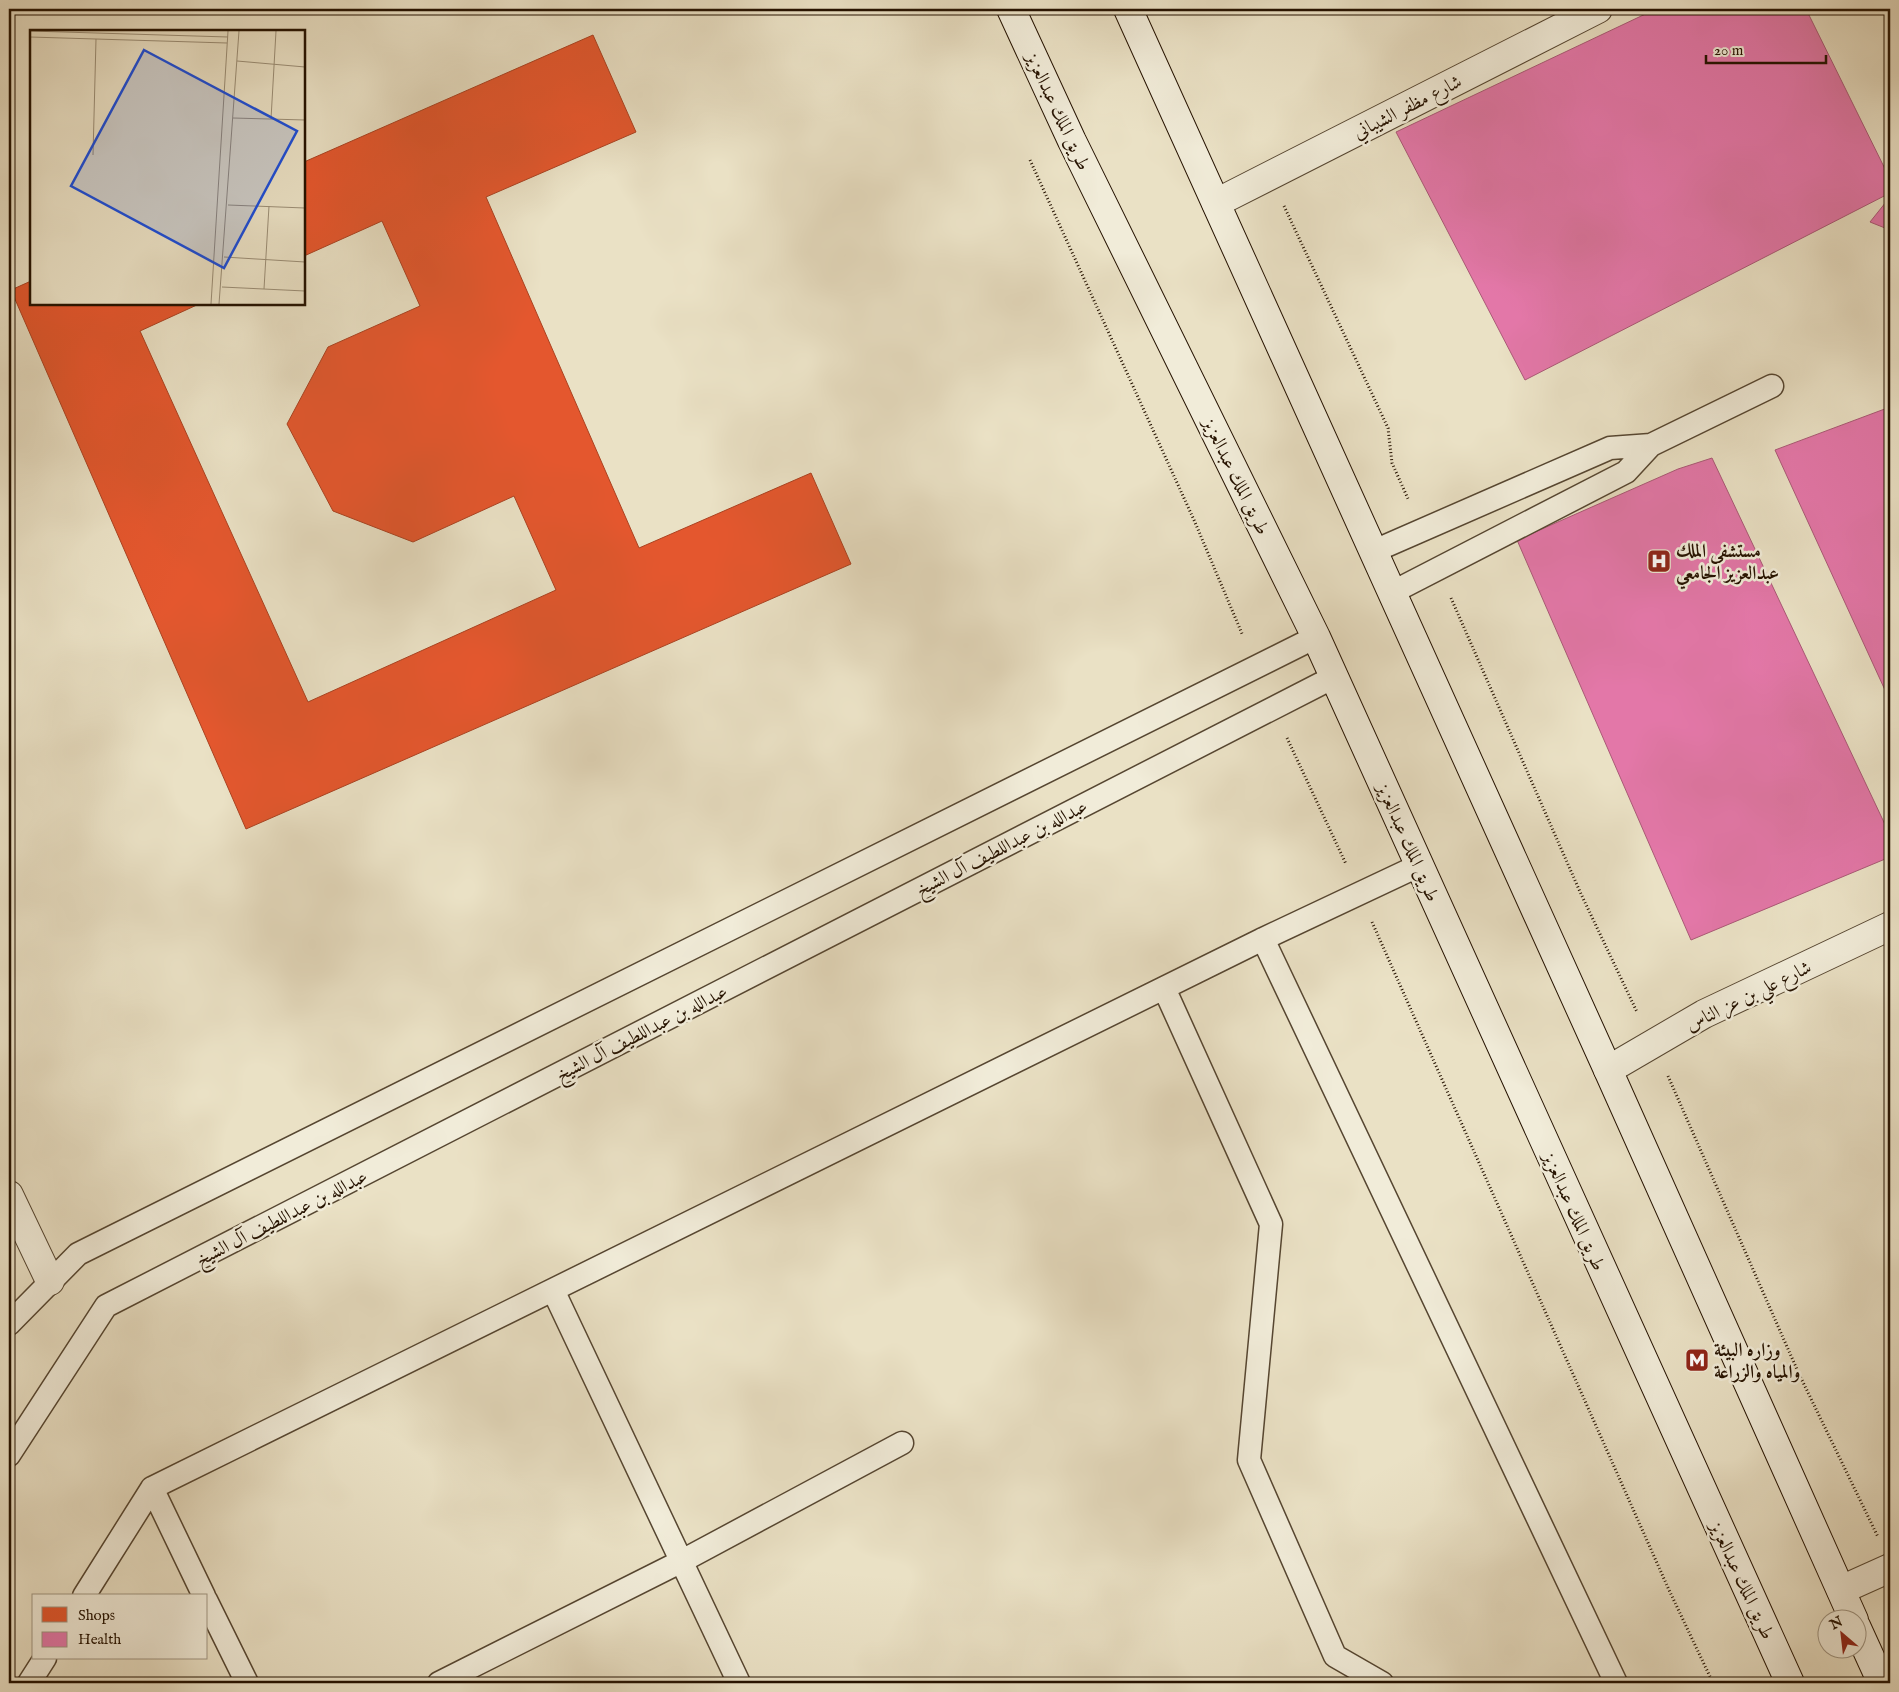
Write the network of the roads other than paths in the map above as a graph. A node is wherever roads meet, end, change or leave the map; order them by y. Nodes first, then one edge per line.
1 (1011, 9) edge
2 (1128, 9) edge
3 (1592, 10) edge
4 (1216, 203) junction
5 (1772, 386) dead end
6 (1651, 445) junction
7 (1372, 552) junction
8 (1391, 593) junction
9 (1316, 636) junction
10 (1334, 677) junction
11 (1420, 865) junction
12 (1890, 926) edge
13 (1263, 939) junction
14 (1164, 988) junction
15 (1608, 1070) junction
16 (9, 1195) edge
17 (50, 1282) junction
18 (553, 1290) junction
19 (9, 1324) edge
20 (902, 1443) dead end
21 (9, 1455) edge
22 (152, 1488) junction
23 (1886, 1556) edge
24 (682, 1562) junction
25 (1841, 1590) junction
26 (85, 1594) edge
27 (203, 1594) edge
28 (208, 1604) edge
29 (1850, 1610) edge
30 (1866, 1648) edge
31 (44, 1660) edge
32 (29, 1683) edge
33 (247, 1683) edge
34 (439, 1683) edge
35 (739, 1683) edge
36 (1382, 1683) edge
37 (1616, 1683) edge
38 (1790, 1683) edge
39 (1882, 1683) edge

1 - 9 main road, طريق الملك عبدالعزيز
2 - 4 main road
3 - 4 main road, شارع مظفر الشيباني
4 - 7 main road
5 - 6 lane
6 - 7 lane
6 - 8 lane
7 - 8 main road
8 - 15 main road
9 - 10 main road, طريق الملك عبدالعزيز
9 - 17 lane
10 - 11 main road, طريق الملك عبدالعزيز
10 - 21 lane, عبدالله بن عبداللطيف آل الشيخ
11 - 13 lane
11 - 38 main road, طريق الملك عبدالعزيز
12 - 15 main road, شارع علي بن عز الناس
13 - 14 lane
13 - 37 lane
14 - 18 lane
14 - 36 lane
15 - 25 main road
16 - 17 main road
17 - 19 lane
18 - 22 lane
18 - 24 lane
20 - 24 lane
22 - 26 lane
22 - 27 lane
23 - 25 main road
24 - 34 lane
24 - 35 lane
25 - 29 main road
28 - 33 lane
30 - 39 main road
31 - 32 lane

